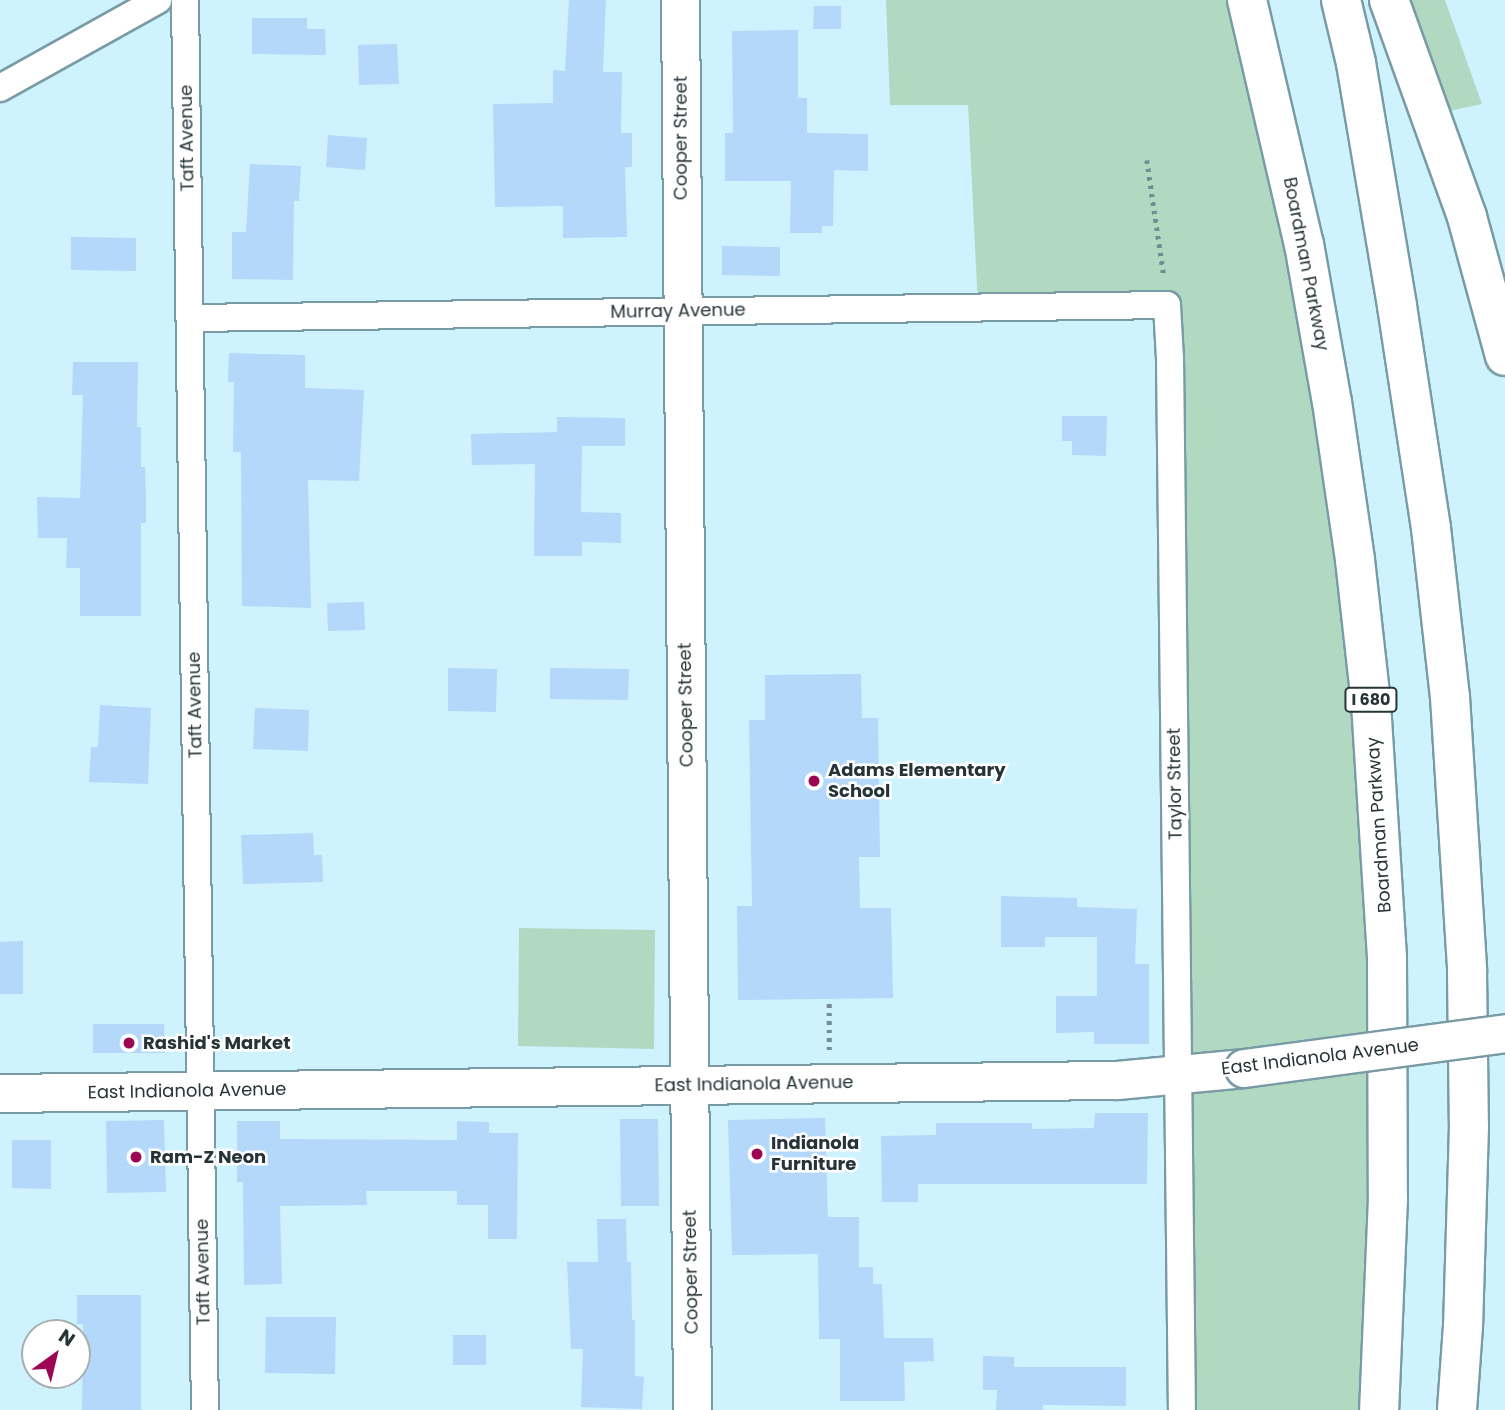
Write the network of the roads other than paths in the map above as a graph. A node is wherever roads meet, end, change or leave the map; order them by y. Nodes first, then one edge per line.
1 (158, 0) edge
2 (186, 0) edge
3 (680, 0) edge
4 (1247, 0) edge
5 (1342, 0) edge
6 (1389, 0) edge
7 (0, 88) edge
8 (1167, 305) joint
9 (682, 311) junction
10 (190, 318) junction
11 (1505, 356) edge
12 (1505, 1033) edge
13 (1179, 1075) junction
14 (689, 1085) junction
15 (200, 1091) junction
16 (0, 1093) edge
17 (205, 1410) edge
18 (692, 1410) edge
19 (1182, 1410) edge
20 (1379, 1410) edge
21 (1457, 1410) edge

1 - 7 street
2 - 10 street, Taft Avenue
3 - 9 street, Cooper Street
4 - 20 highway, Boardman Parkway / I 680
5 - 21 highway
6 - 11 highway
8 - 9 street, Murray Avenue
8 - 13 street, Taylor Street
9 - 10 street, Murray Avenue
9 - 14 street, Cooper Street
10 - 15 street, Taft Avenue
12 - 13 street, East Indianola Avenue, bridge
13 - 14 street, East Indianola Avenue
13 - 19 street, Taylor Street
14 - 15 street, East Indianola Avenue
14 - 18 street, Cooper Street
15 - 16 street, East Indianola Avenue
15 - 17 street, Taft Avenue

